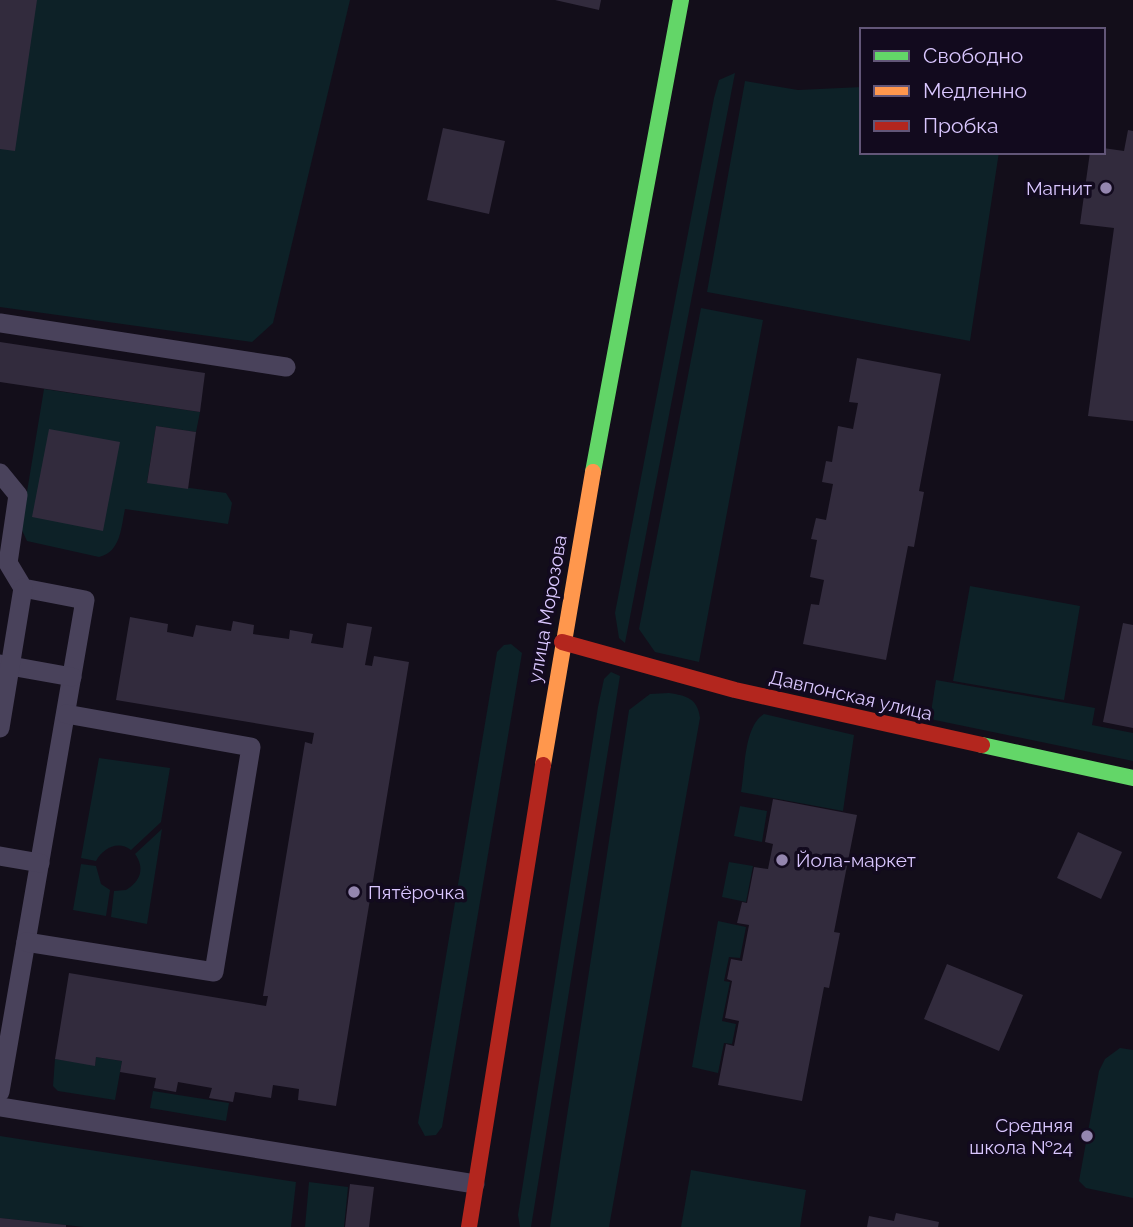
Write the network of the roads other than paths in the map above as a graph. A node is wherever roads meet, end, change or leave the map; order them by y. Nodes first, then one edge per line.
1 (681, 0) edge
2 (0, 323) edge
3 (286, 367) dead end
4 (0, 472) edge
5 (23, 588) junction
6 (562, 642) junction
7 (5, 665) edge
8 (72, 677) junction
9 (66, 714) junction
10 (0, 728) edge
11 (1133, 778) edge
12 (0, 856) edge
13 (40, 863) junction
14 (26, 942) junction
15 (0, 1092) edge
16 (0, 1107) edge
17 (475, 1184) junction
18 (468, 1227) edge

1 - 6 main road, улица Морозова
2 - 3 lane
4 - 5 lane
5 - 7 lane
5 - 8 lane
6 - 11 main road, Давпонская улица
6 - 17 main road, улица Морозова
7 - 8 lane
7 - 10 lane
8 - 9 lane
9 - 13 lane
9 - 14 lane
12 - 13 lane
13 - 14 lane
14 - 15 lane
16 - 17 lane
17 - 18 main road, улица Морозова

